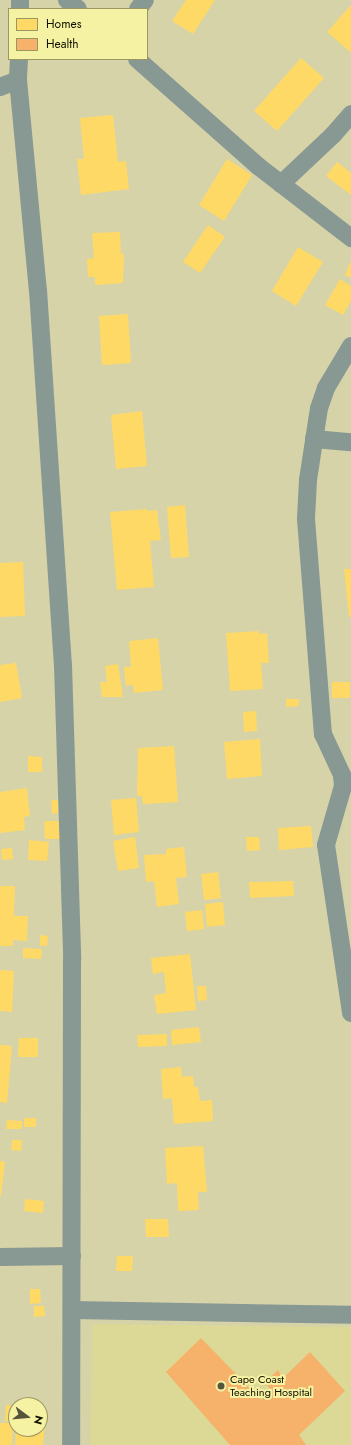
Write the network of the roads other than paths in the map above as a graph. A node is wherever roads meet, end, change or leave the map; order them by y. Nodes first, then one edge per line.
1 (67, 0) edge
2 (145, 0) edge
3 (77, 8) edge
4 (139, 8) edge
5 (19, 60) edge
6 (138, 60) edge
7 (18, 80) junction
8 (0, 87) edge
9 (351, 114) edge
10 (281, 184) junction
11 (351, 238) edge
12 (351, 346) edge
13 (314, 439) junction
14 (351, 442) edge
15 (351, 1013) edge
16 (72, 1256) junction
17 (0, 1257) edge
18 (72, 1310) junction
19 (351, 1314) edge
20 (71, 1445) edge

1 - 3 street
2 - 4 street
5 - 7 street
6 - 10 street
7 - 8 street
7 - 16 street
9 - 10 street
10 - 11 street
12 - 13 street
13 - 14 street
13 - 15 street
16 - 17 street
16 - 18 street
18 - 19 street
18 - 20 street

